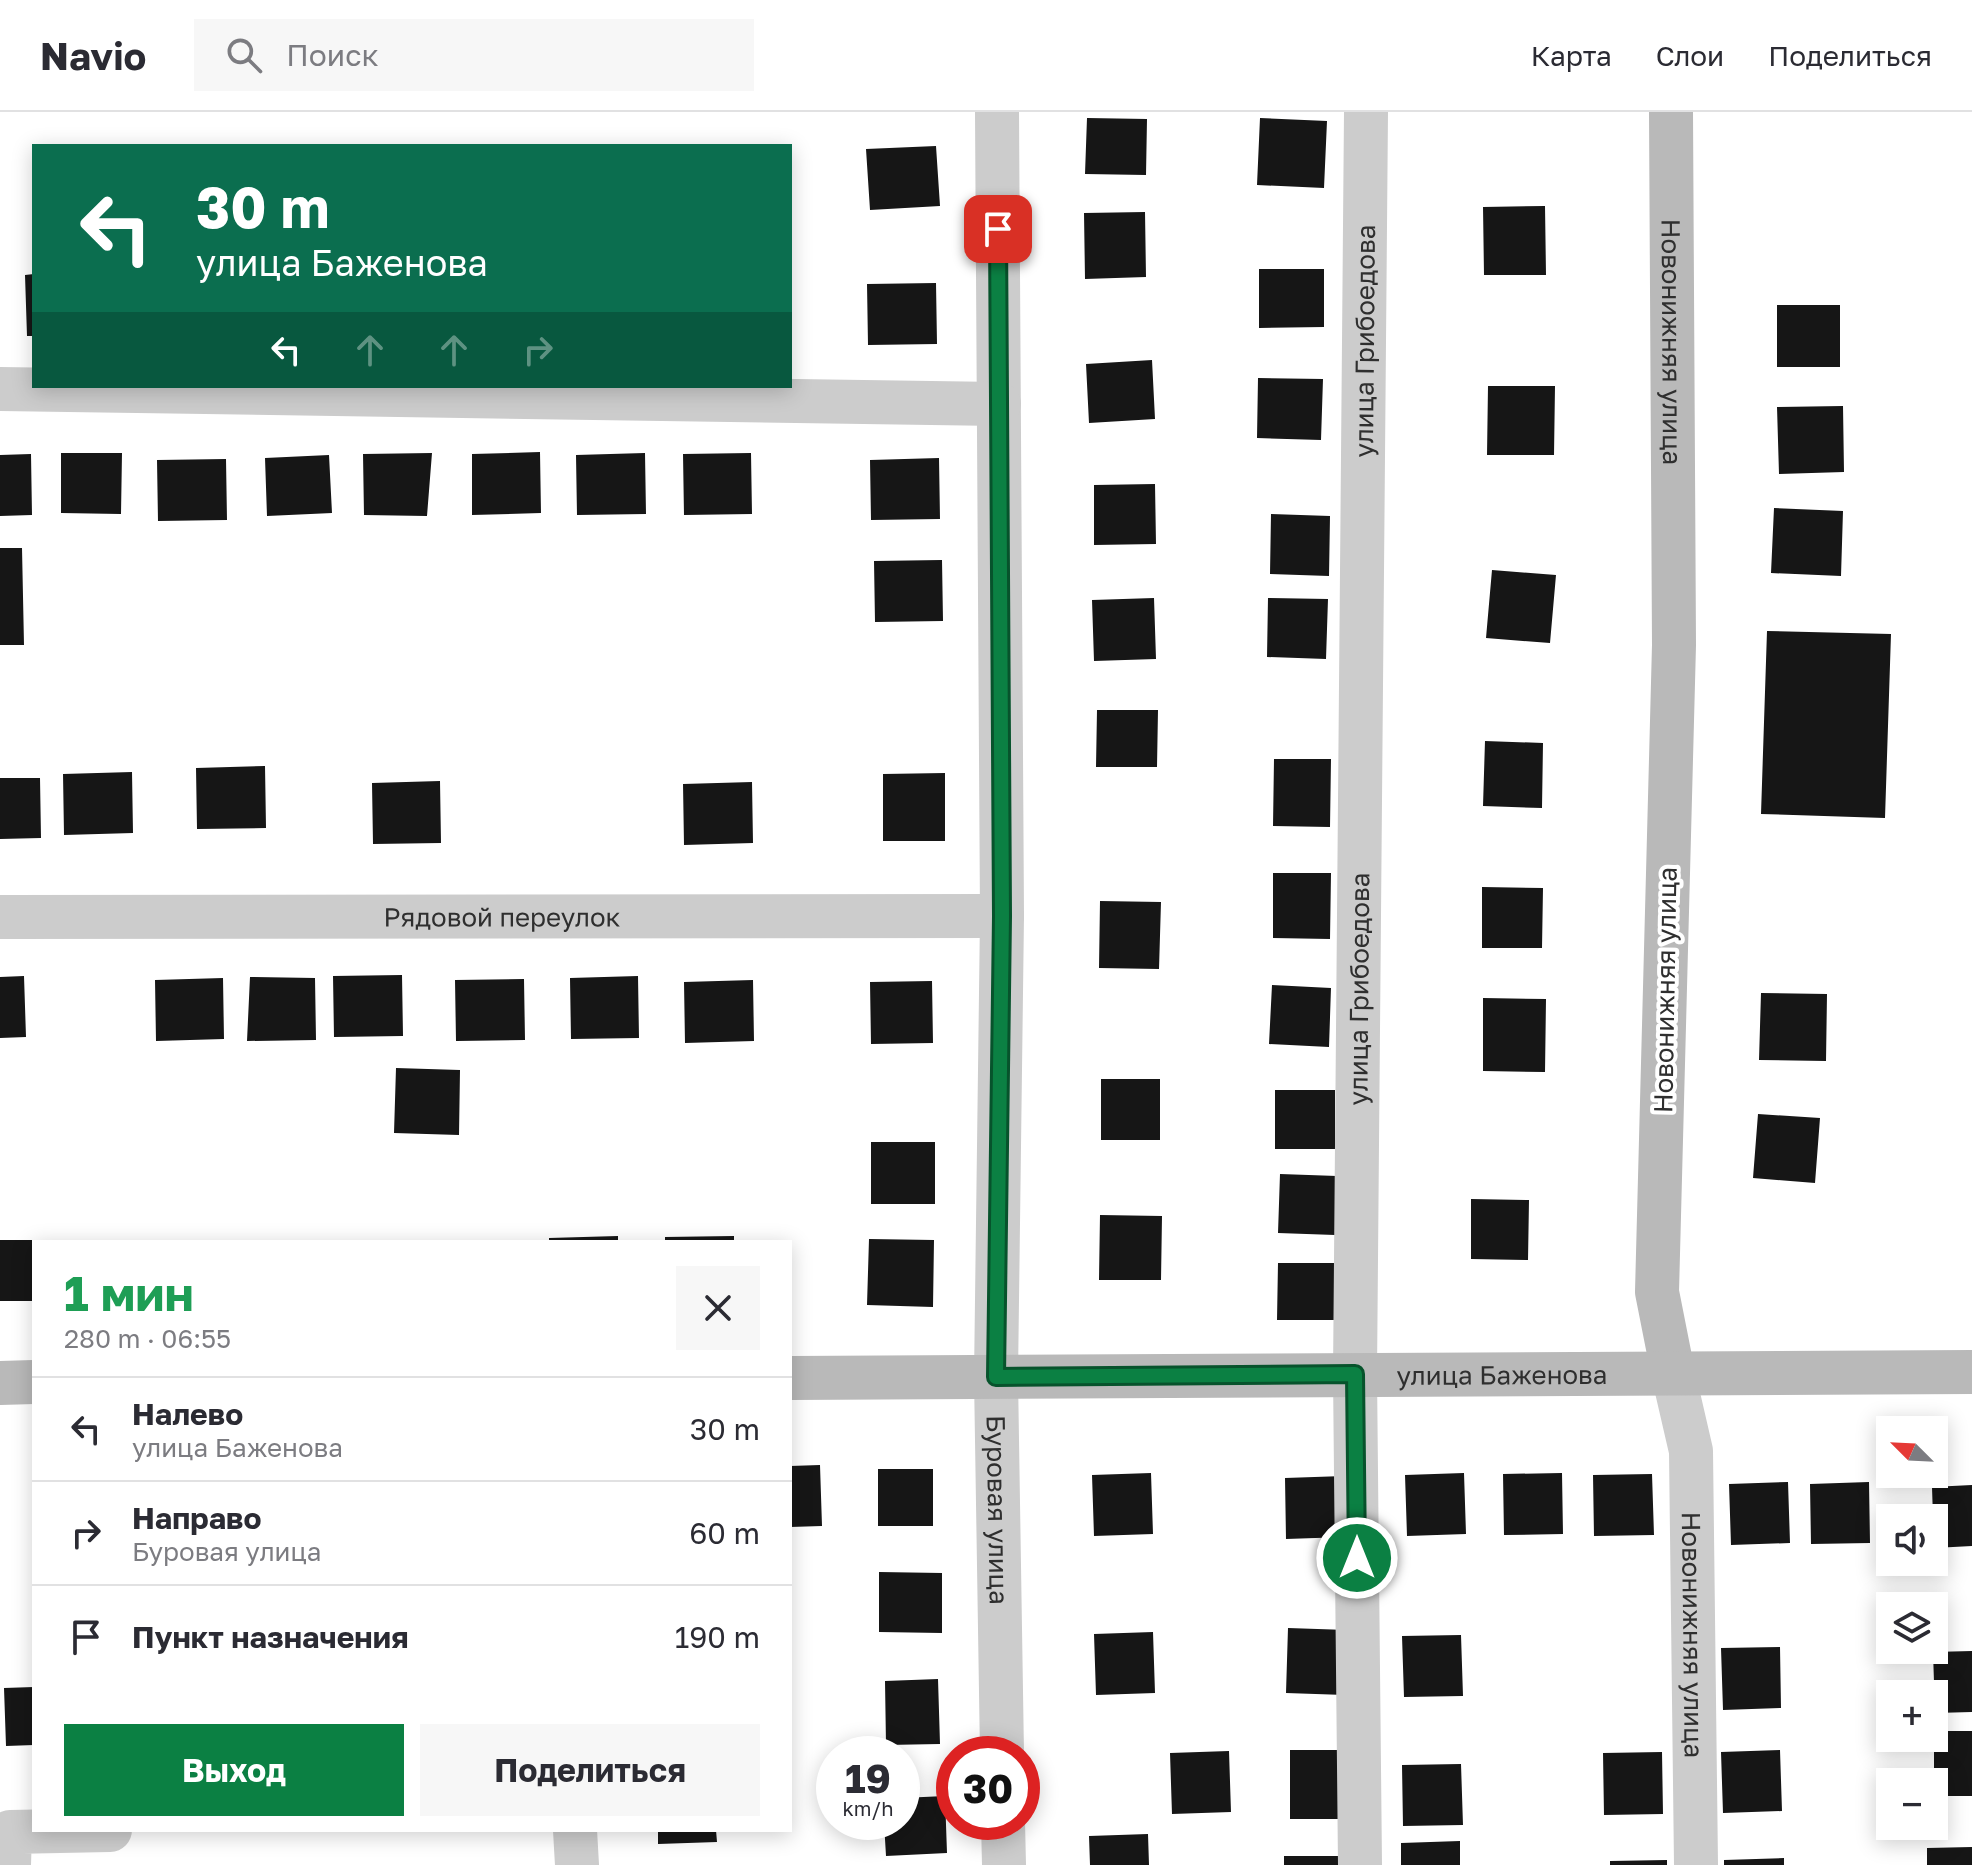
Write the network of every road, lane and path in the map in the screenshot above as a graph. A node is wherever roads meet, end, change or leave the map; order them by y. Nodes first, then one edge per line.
1 (997, 112) edge
2 (1366, 112) edge
3 (1671, 112) edge
4 (0, 389) edge
5 (999, 404) junction
6 (1002, 916) junction
7 (0, 917) edge
8 (1972, 1372) edge
9 (1673, 1373) junction
10 (1355, 1374) junction
11 (996, 1377) junction
12 (792, 1378) edge
13 (32, 1382) edge
14 (0, 1383) edge
15 (1002, 1736) edge
16 (32, 1832) edge
17 (575, 1832) edge
18 (1003, 1840) edge
19 (9, 1865) edge
20 (577, 1865) edge
21 (1004, 1865) edge
22 (1360, 1865) edge
23 (1696, 1865) edge

1 - 5 street, Буровая улица
2 - 10 street, улица Грибоедова
3 - 9 main road, Новонижняя улица
4 - 5 street
5 - 6 street, Буровая улица
6 - 7 street, Рядовой переулок
6 - 11 street, Буровая улица
8 - 9 main road, улица Баженова
9 - 10 main road, улица Баженова
9 - 23 street, Новонижняя улица
10 - 11 main road, улица Баженова
10 - 22 street, улица Грибоедова
11 - 12 main road, улица Баженова
11 - 15 street, Буровая улица
13 - 14 main road
16 - 19 street
17 - 20 street
18 - 21 street

